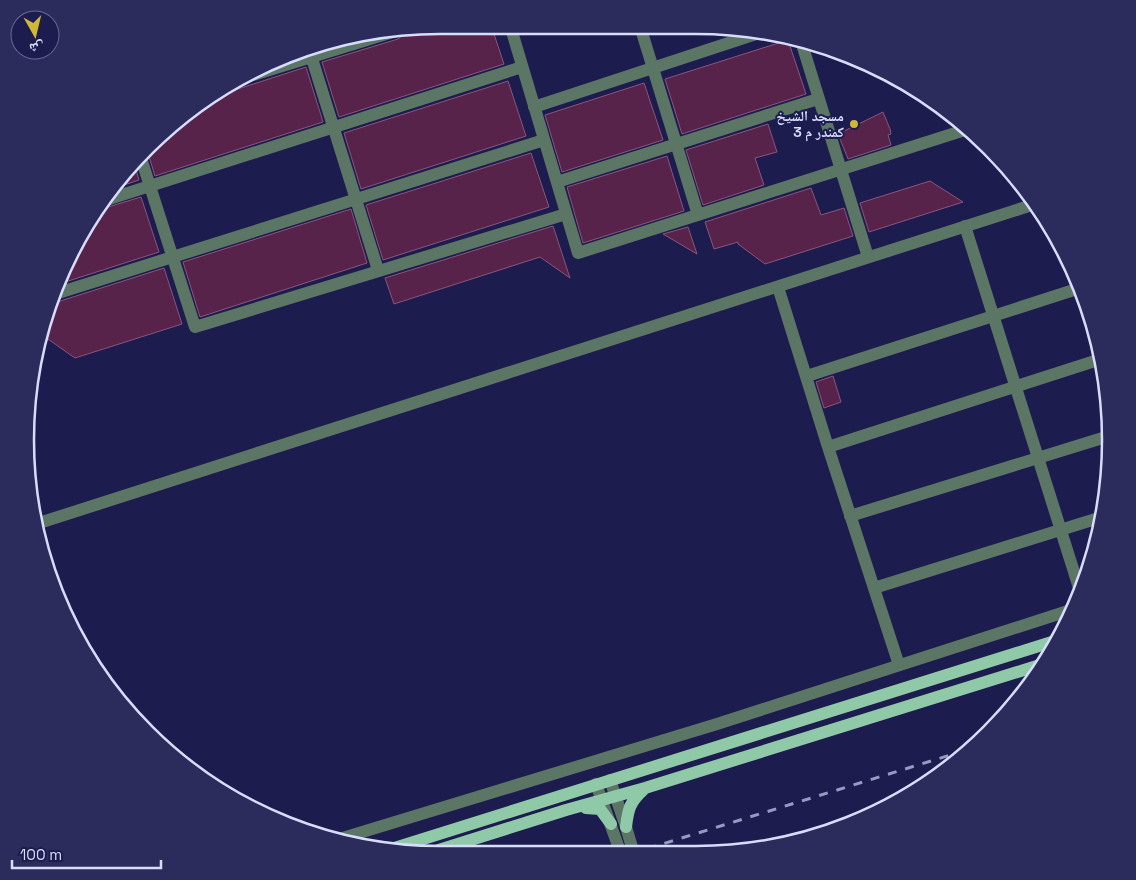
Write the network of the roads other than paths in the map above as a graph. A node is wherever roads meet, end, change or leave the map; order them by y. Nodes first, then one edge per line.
1 (513, 34) edge
2 (642, 34) edge
3 (747, 37) edge
4 (803, 49) edge
5 (310, 55) edge
6 (522, 67) junction
7 (652, 68) junction
8 (818, 99) junction
9 (534, 107) junction
10 (333, 128) junction
11 (960, 132) edge
12 (544, 140) junction
13 (676, 144) junction
14 (143, 164) edge
15 (840, 170) junction
16 (557, 182) junction
17 (150, 185) junction
18 (115, 197) edge
19 (356, 200) junction
20 (1028, 206) edge
21 (566, 214) junction
22 (698, 215) junction
23 (965, 226) junction
24 (174, 256) junction
25 (868, 257) junction
26 (378, 270) junction
27 (778, 287) junction
28 (1073, 290) edge
29 (62, 292) edge
30 (994, 315) junction
31 (1094, 362) edge
32 (807, 376) junction
33 (1015, 387) junction
34 (1102, 438) edge
35 (828, 447) junction
36 (1038, 457) junction
37 (850, 516) junction
38 (1094, 520) edge
39 (43, 522) edge
40 (1061, 530) junction
41 (1077, 581) edge
42 (874, 588) junction
43 (1064, 611) edge
44 (1048, 643) edge
45 (899, 665) junction
46 (1033, 667) edge
47 (610, 780) junction
48 (596, 784) junction
49 (645, 788) junction
50 (616, 796) junction
51 (602, 801) junction
52 (566, 810) junction
53 (611, 824) junction
54 (626, 827) junction
55 (351, 836) edge
56 (406, 844) edge
57 (451, 846) edge
58 (618, 846) edge
59 (632, 846) edge

1 - 6 street
2 - 7 street
3 - 7 street
4 - 8 street
5 - 10 street
6 - 9 street
6 - 10 street
7 - 9 street
7 - 13 street
8 - 13 street
8 - 15 street
9 - 12 street
10 - 17 street
10 - 19 street
11 - 15 street
12 - 16 street
12 - 19 street
13 - 16 street
13 - 22 street
14 - 17 street
15 - 22 street
15 - 25 street
16 - 21 street
17 - 18 street
17 - 24 street
19 - 24 street
19 - 26 street
20 - 23 street
21 - 22 street
21 - 26 street
23 - 25 street
23 - 30 street
24 - 26 street
24 - 29 street
25 - 27 street
27 - 32 street
27 - 39 street
28 - 30 street
30 - 32 street
30 - 33 street
31 - 33 street
32 - 35 street
33 - 35 street
33 - 36 street
34 - 36 street
35 - 37 street
36 - 37 street
36 - 40 street
37 - 42 street
38 - 40 street
40 - 41 street
40 - 42 street
42 - 45 street
43 - 45 street
44 - 47 main road
45 - 55 street
46 - 49 main road
47 - 48 main road
47 - 50 street
48 - 51 street
48 - 56 main road
49 - 50 main road
49 - 54 main road
50 - 51 main road
50 - 54 street
51 - 52 main road
51 - 53 street
52 - 53 main road
52 - 57 main road
53 - 58 street
54 - 59 street

